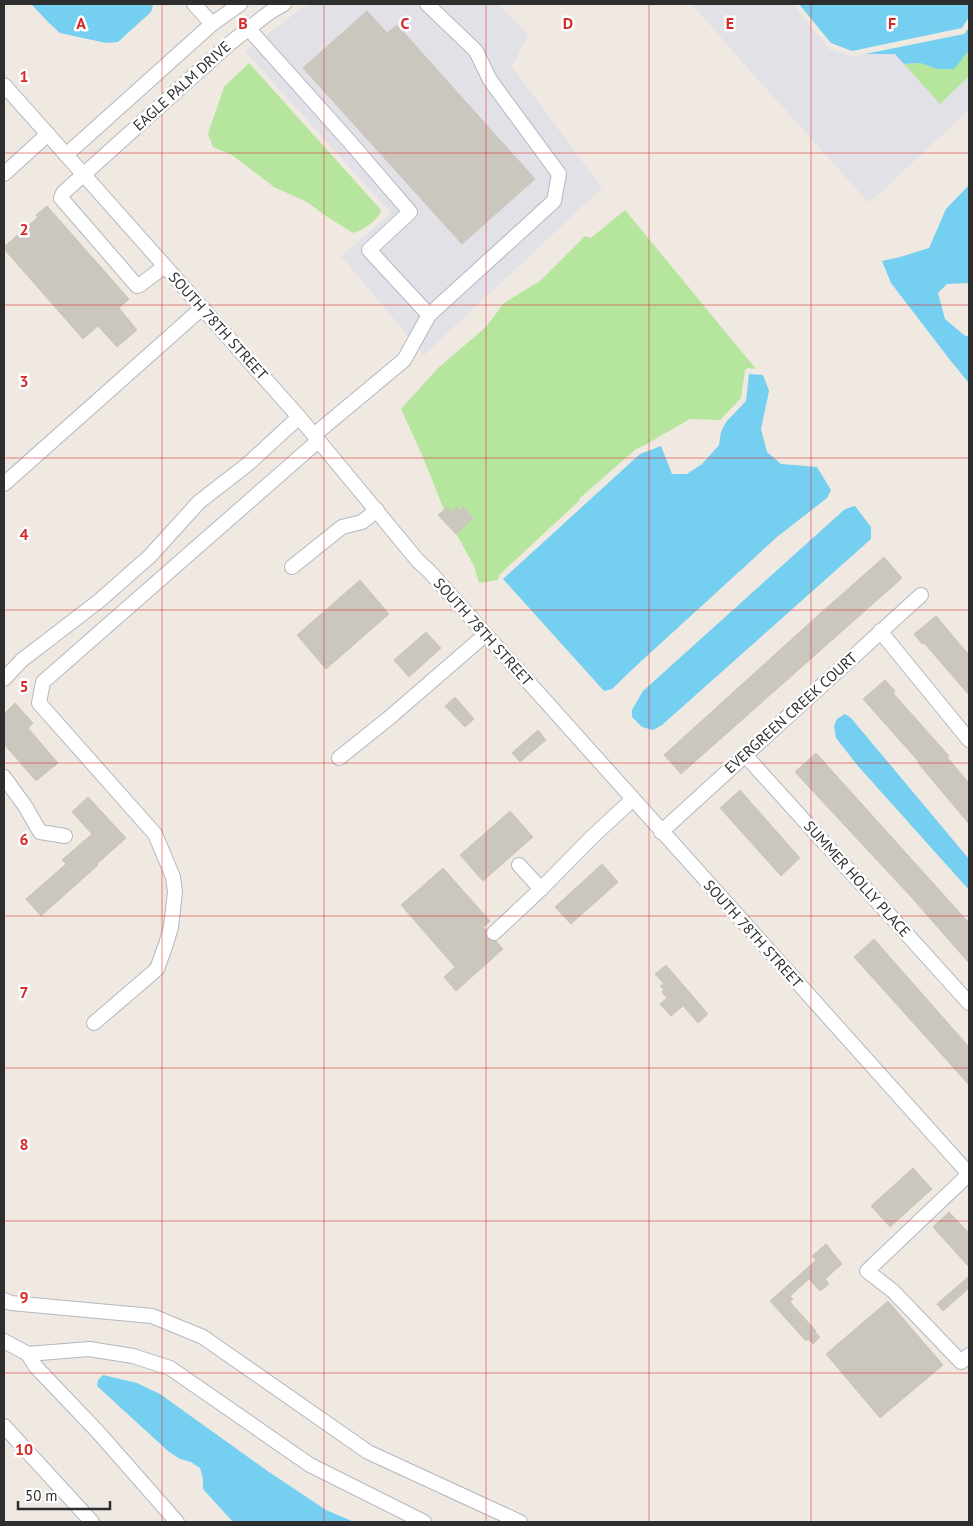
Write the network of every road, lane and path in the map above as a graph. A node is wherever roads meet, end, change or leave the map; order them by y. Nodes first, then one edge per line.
1 (194, 4) edge
2 (240, 4) edge
3 (284, 4) edge
4 (427, 4) edge
5 (212, 24) junction
6 (248, 28) junction
7 (4, 87) edge
8 (48, 134) junction
9 (66, 155) junction
10 (4, 174) edge
11 (84, 175) junction
12 (165, 266) junction
13 (202, 308) junction
14 (429, 315) junction
15 (299, 417) junction
16 (316, 438) junction
17 (4, 484) edge
18 (377, 510) junction
19 (292, 568) dead end
20 (921, 595) dead end
21 (880, 632) junction
22 (485, 635) junction
23 (4, 679) edge
24 (969, 740) edge
25 (745, 755) junction
26 (339, 758) dead end
27 (4, 776) edge
28 (633, 800) junction
29 (661, 832) junction
30 (65, 836) dead end
31 (519, 865) dead end
32 (541, 889) junction
33 (494, 933) dead end
34 (969, 1003) edge
35 (94, 1023) dead end
36 (969, 1174) edge
37 (4, 1300) edge
38 (4, 1340) edge
39 (28, 1354) junction
40 (969, 1355) edge
41 (4, 1426) edge
42 (92, 1522) edge
43 (177, 1522) edge
44 (424, 1522) edge
45 (520, 1522) edge

1 - 5 street
2 - 5 street, EAGLE PALM DRIVE
3 - 6 street, EAGLE PALM DRIVE
4 - 14 street
5 - 9 street, EAGLE PALM DRIVE
6 - 11 street, EAGLE PALM DRIVE
6 - 14 street
7 - 8 street, SOUTH 78TH STREET
8 - 9 street, SOUTH 78TH STREET
8 - 10 street
9 - 11 street, SOUTH 78TH STREET
11 - 12 street, SOUTH 78TH STREET
11 - 12 street, EAGLE PALM DRIVE
12 - 13 street, SOUTH 78TH STREET
13 - 15 street, SOUTH 78TH STREET
13 - 17 street
14 - 16 street
15 - 16 street, SOUTH 78TH STREET
15 - 23 street
16 - 18 street, SOUTH 78TH STREET
16 - 35 street
18 - 19 street
18 - 22 street, SOUTH 78TH STREET
20 - 21 street, EVERGREEN CREEK COURT
21 - 24 street
21 - 25 street, EVERGREEN CREEK COURT
22 - 26 street
22 - 28 street, SOUTH 78TH STREET
25 - 29 street, EVERGREEN CREEK COURT
25 - 34 street, SUMMER HOLLY PLACE
27 - 30 street
28 - 29 street, SOUTH 78TH STREET
28 - 32 street
29 - 36 street, SOUTH 78TH STREET
31 - 32 street
32 - 33 street
36 - 40 street
37 - 45 street
38 - 39 street
39 - 43 street
39 - 44 street
41 - 42 street

